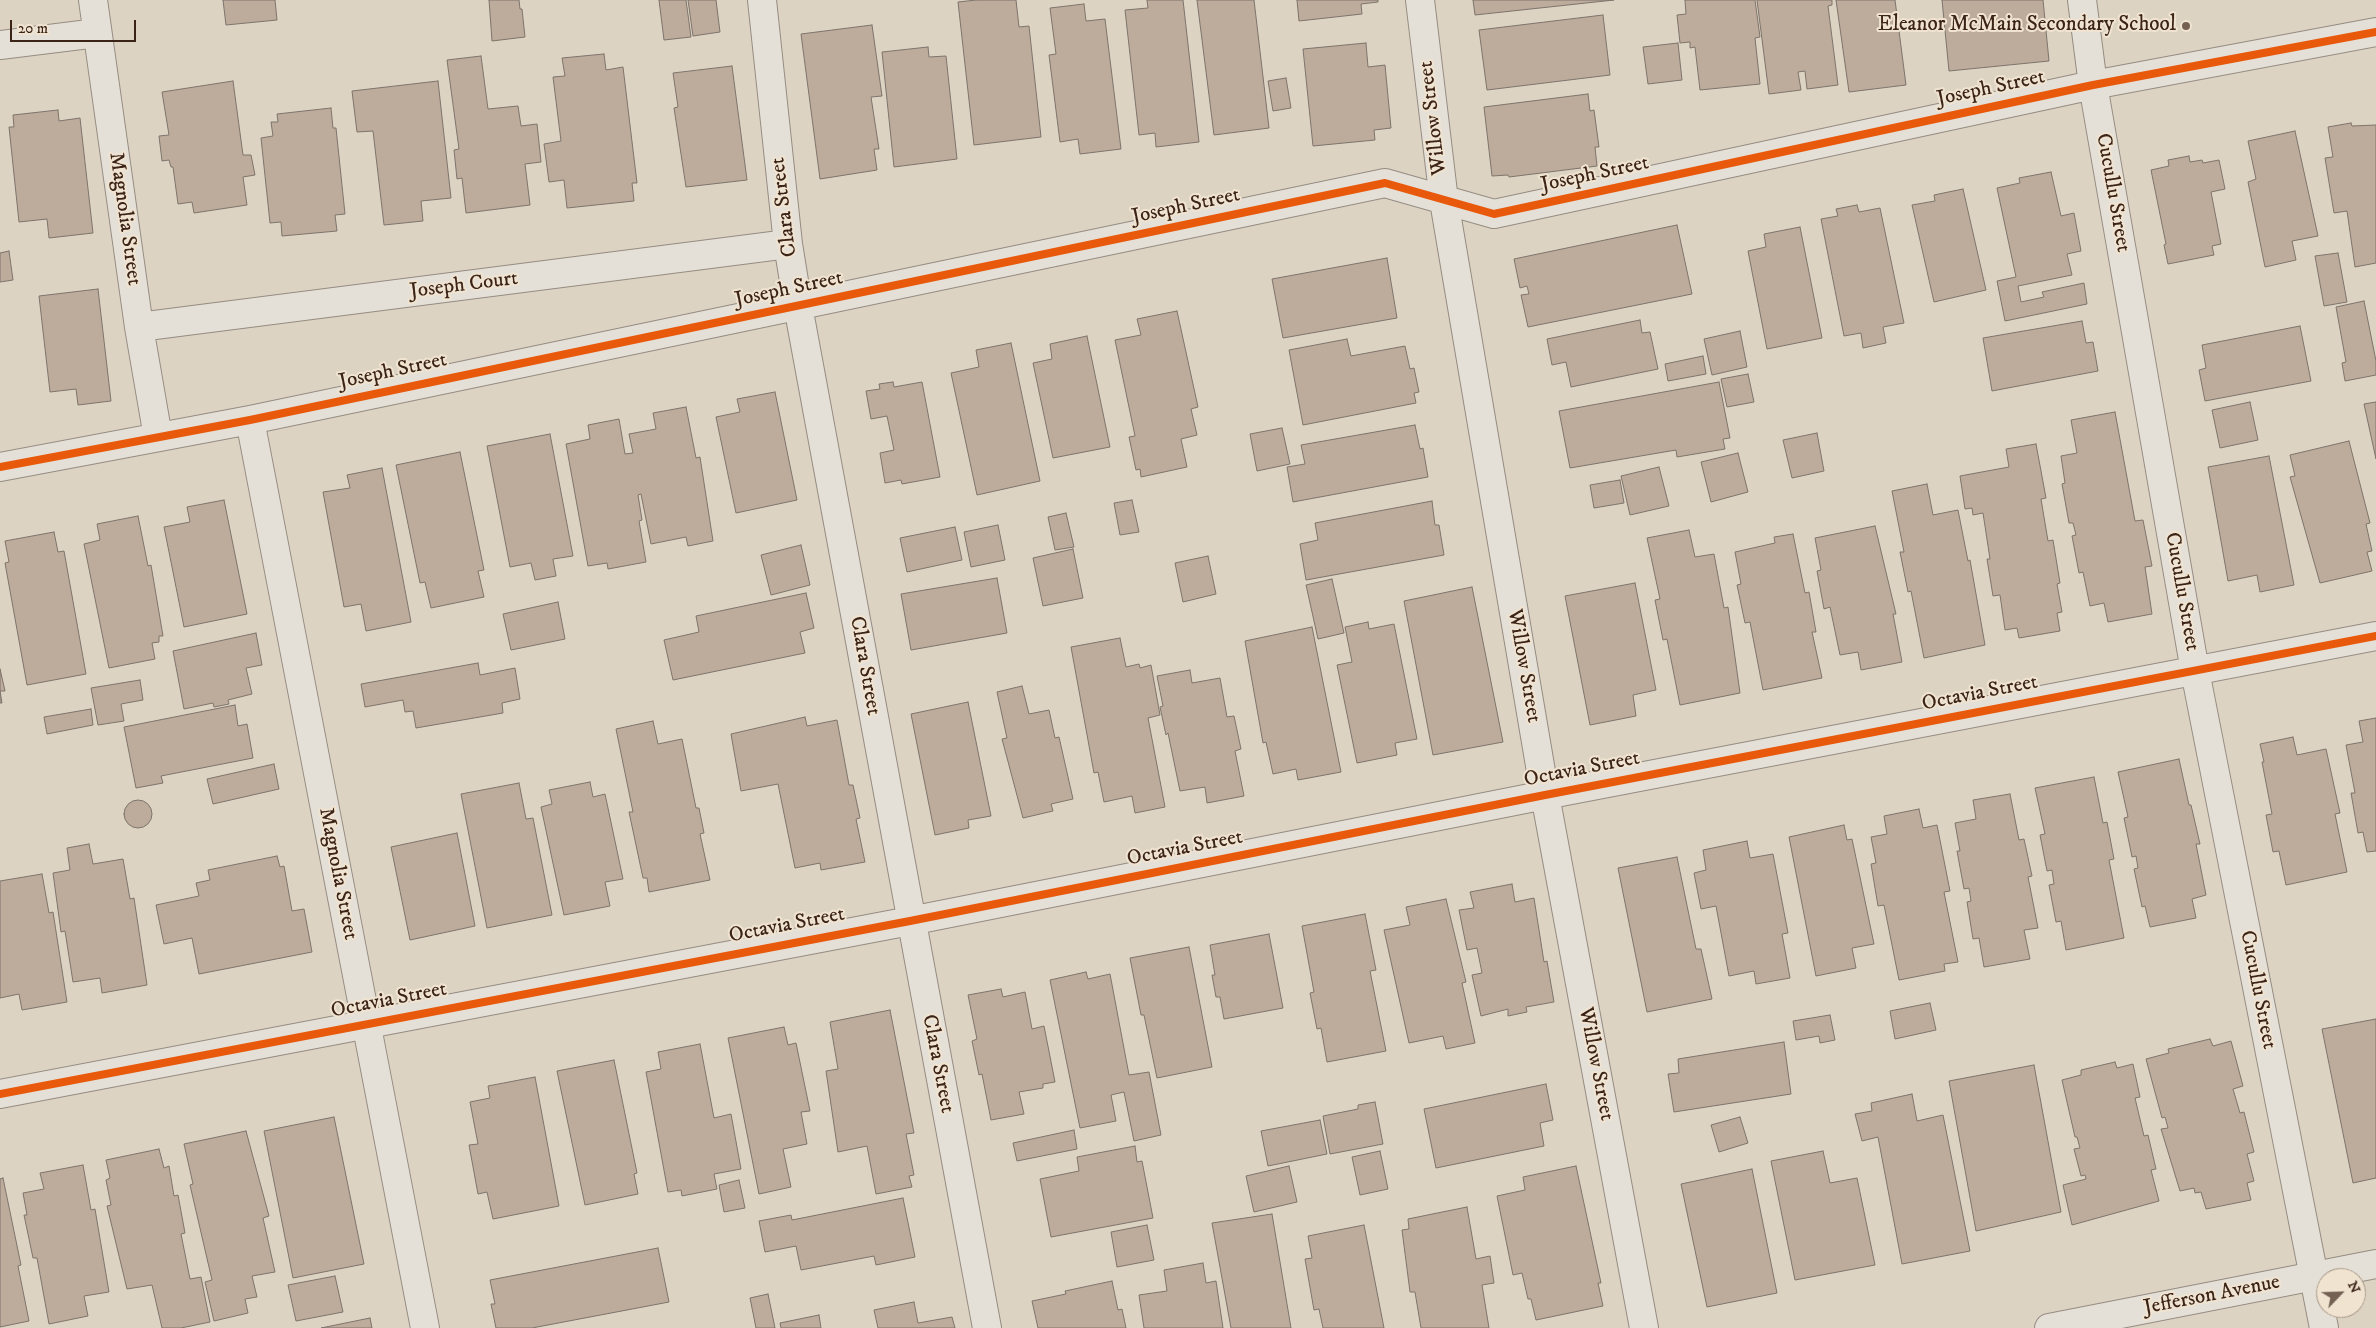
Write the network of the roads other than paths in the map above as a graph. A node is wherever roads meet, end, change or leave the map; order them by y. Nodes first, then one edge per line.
1 (93, 0) edge
2 (762, 0) edge
3 (1420, 0) edge
4 (2082, 0) edge
5 (2376, 32) edge
6 (97, 33) junction
7 (0, 45) edge
8 (2093, 85) junction
9 (1444, 201) junction
10 (788, 244) junction
11 (798, 306) junction
12 (139, 327) junction
13 (250, 420) junction
14 (158, 437) junction
15 (0, 467) edge
16 (2376, 636) edge
17 (2195, 671) junction
18 (1545, 795) junction
19 (910, 921) junction
20 (366, 1023) junction
21 (0, 1094) edge
22 (2376, 1264) edge
23 (2313, 1276) junction
24 (425, 1328) edge
25 (987, 1328) edge
26 (1644, 1328) edge
27 (2048, 1328) edge
28 (2324, 1328) edge

1 - 6 street, Magnolia Street
2 - 10 street, Clara Street
3 - 9 street, Willow Street
4 - 8 street, Cucullu Street
5 - 8 street, Joseph Street
6 - 7 street
6 - 12 street, Magnolia Street
8 - 9 street, Joseph Street
8 - 17 street, Cucullu Street
9 - 11 street, Joseph Street
9 - 18 street, Willow Street
10 - 11 street, Clara Street
10 - 12 street, Joseph Court
11 - 13 street, Joseph Street
11 - 19 street, Clara Street
12 - 14 street, Magnolia Street
13 - 14 street, Joseph Street
13 - 20 street, Magnolia Street
14 - 15 street, Joseph Street
16 - 17 street, Octavia Street
17 - 18 street, Octavia Street
17 - 23 street, Cucullu Street
18 - 19 street, Octavia Street
18 - 26 street, Willow Street
19 - 20 street, Octavia Street
19 - 25 street, Clara Street
20 - 21 street, Octavia Street
20 - 24 street, Magnolia Street
22 - 23 street, Jefferson Avenue
23 - 27 street, Jefferson Avenue
23 - 28 street, Cucullu Street

